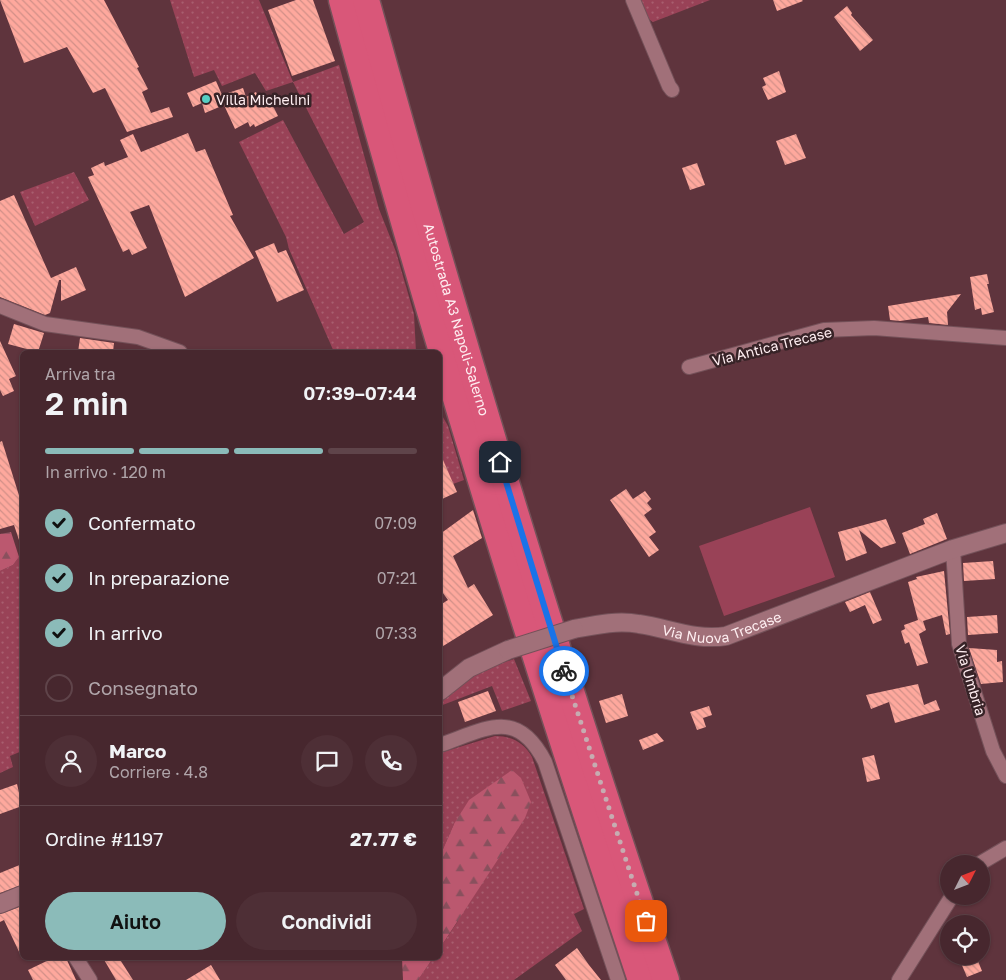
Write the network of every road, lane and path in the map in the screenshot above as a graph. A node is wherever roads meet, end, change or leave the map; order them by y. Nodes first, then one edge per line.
1 (342, 0) edge
2 (366, 0) edge
3 (633, 0) edge
4 (672, 90) dead end
5 (0, 306) edge
6 (1006, 338) edge
7 (174, 350) edge
8 (688, 367) dead end
9 (1006, 533) edge
10 (953, 549) junction
11 (442, 689) edge
12 (442, 744) edge
13 (1006, 776) edge
14 (1006, 848) edge
15 (990, 857) edge
16 (20, 896) edge
17 (0, 904) edge
18 (946, 905) edge
19 (77, 960) edge
20 (90, 980) edge
21 (618, 980) edge
22 (641, 980) edge
23 (666, 980) edge
24 (898, 980) edge

1 - 22 highway, Autostrada A3 Napoli-Salerno
2 - 23 highway, Autostrada A3 Napoli-Salerno
3 - 4 street
5 - 7 street
6 - 8 street, Via Antica Trecase
9 - 10 street, Via Nuova Trecase
10 - 11 street, Via Nuova Trecase, bridge
10 - 13 street, Via Umbria
12 - 21 street
14 - 15 street
16 - 17 street
18 - 24 street
19 - 20 street

